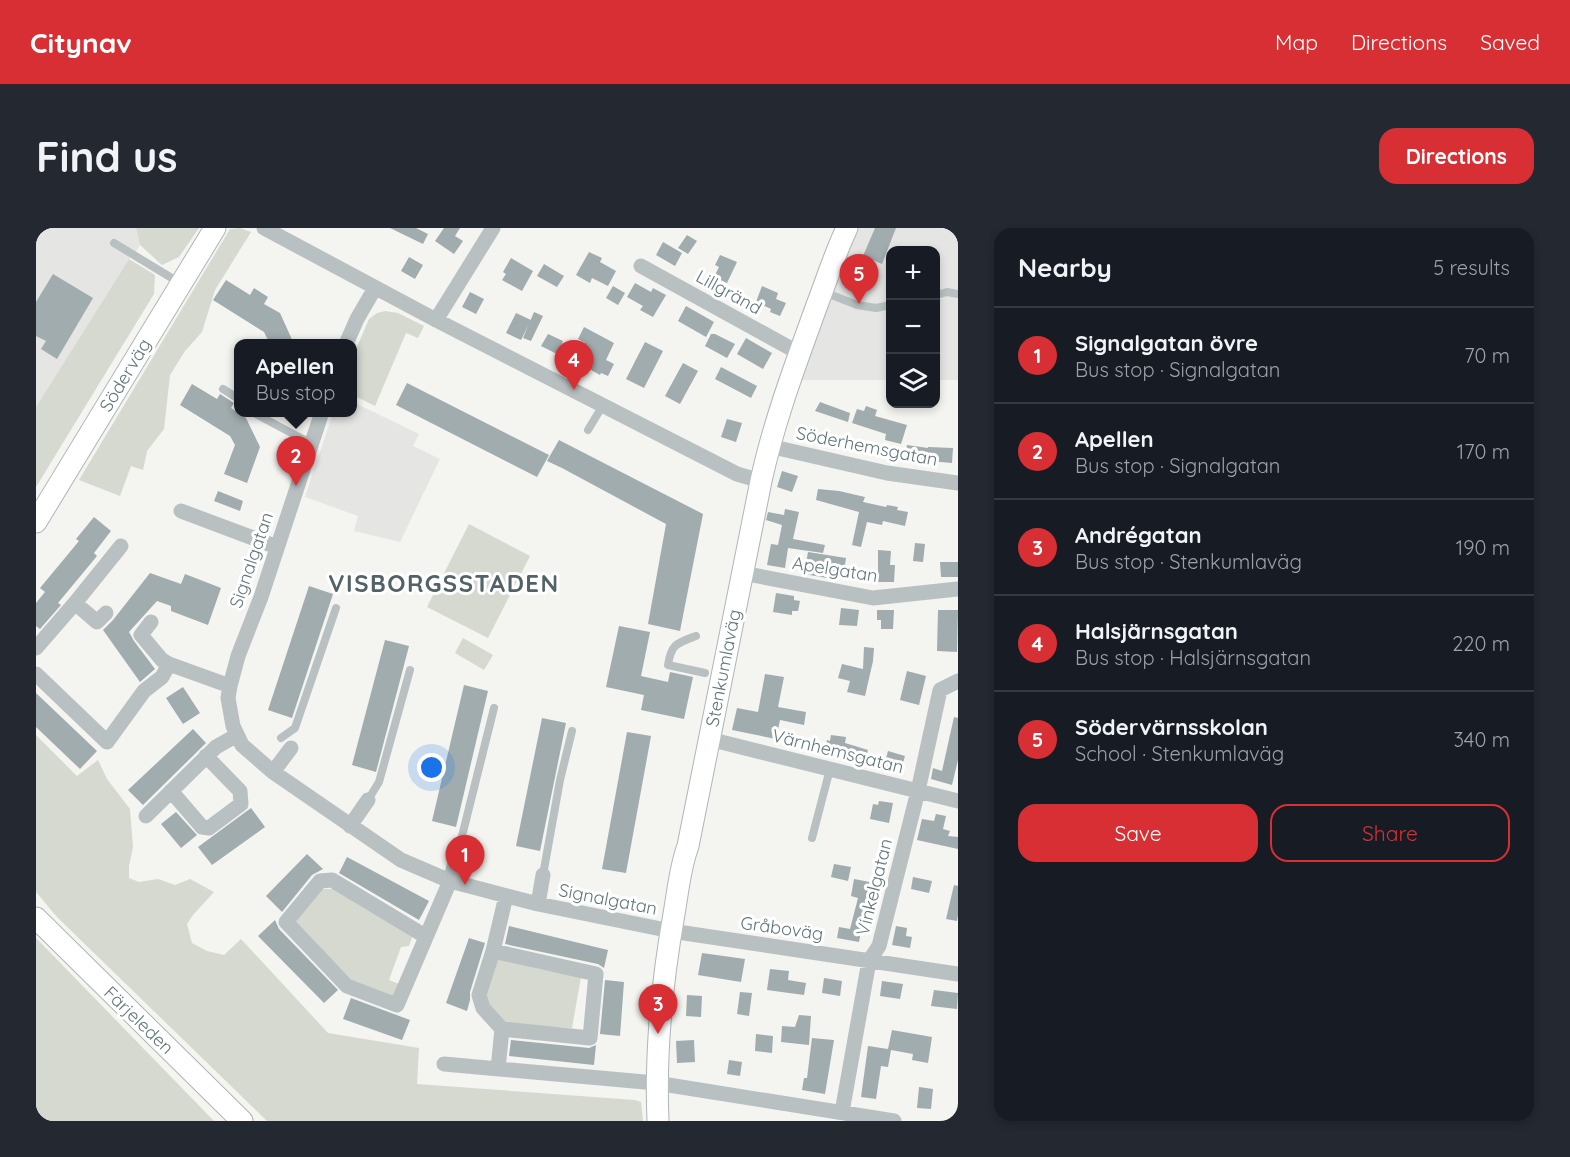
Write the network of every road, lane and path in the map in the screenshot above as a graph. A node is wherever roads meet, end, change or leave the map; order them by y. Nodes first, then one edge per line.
1 (215, 228) edge
2 (264, 228) edge
3 (493, 228) edge
4 (847, 228) edge
5 (114, 243) dead end
6 (641, 266) dead end
7 (181, 283) junction
8 (375, 288) junction
9 (822, 292) junction
10 (940, 294) edge
11 (958, 294) edge
12 (886, 306) edge
13 (436, 320) junction
14 (348, 339) edge
15 (799, 353) junction
16 (224, 389) dead end
17 (234, 396) edge
18 (603, 405) junction
19 (261, 417) edge
20 (320, 417) edge
21 (588, 430) dead end
22 (312, 444) junction
23 (769, 446) junction
24 (761, 481) junction
25 (958, 483) edge
26 (181, 511) dead end
27 (36, 522) edge
28 (121, 546) dead end
29 (277, 547) junction
30 (741, 573) junction
31 (958, 589) edge
32 (75, 603) junction
33 (336, 608) dead end
34 (106, 613) dead end
35 (151, 622) dead end
36 (696, 636) dead end
37 (36, 648) edge
38 (169, 664) junction
39 (410, 670) dead end
40 (705, 673) dead end
41 (36, 674) edge
42 (958, 681) edge
43 (230, 686) junction
44 (494, 708) dead end
45 (572, 730) dead end
46 (237, 735) junction
47 (709, 739) junction
48 (286, 743) joint
49 (206, 756) junction
50 (830, 769) junction
51 (273, 772) junction
52 (171, 791) junction
53 (918, 791) junction
54 (368, 800) joint
55 (958, 801) edge
56 (146, 816) dead end
57 (350, 826) junction
58 (812, 838) dead end
59 (458, 852) joint
60 (543, 875) joint
61 (450, 881) junction
62 (506, 896) junction
63 (538, 904) junction
64 (36, 918) edge
65 (670, 931) junction
66 (425, 936) junction
67 (493, 951) junction
68 (869, 960) junction
69 (958, 974) edge
70 (502, 1029) junction
71 (444, 1064) dead end
72 (498, 1069) junction
73 (656, 1083) junction
74 (842, 1112) junction
75 (811, 1114) edge
76 (243, 1121) edge
77 (658, 1121) edge
78 (894, 1121) edge

1 - 7 street, Söderväg
2 - 8 street
3 - 13 street
4 - 9 street, Stenkumlaväg
5 - 7 lane
6 - 15 street, Lillgränd
7 - 27 street, Söderväg
8 - 13 street
8 - 14 street
9 - 12 lane
9 - 15 street, Stenkumlaväg
10 - 11 lane
13 - 18 street
15 - 23 street, Stenkumlaväg
16 - 17 lane
18 - 21 lane
18 - 24 street
19 - 22 lane
20 - 22 street, Signalgatan
22 - 29 street, Signalgatan
23 - 24 street, Stenkumlaväg
23 - 25 street, Söderhemsgatan
24 - 30 street, Stenkumlaväg
26 - 29 street
28 - 32 street
29 - 43 street, Signalgatan
30 - 31 street, Apelgatan
30 - 47 street, Stenkumlaväg
32 - 34 street
32 - 37 street
33 - 48 lane
35 - 38 street
36 - 40 lane
38 - 41 street
38 - 43 street
39 - 54 lane
42 - 53 street, Vinkelgatan
43 - 46 street, Signalgatan
44 - 59 lane
45 - 60 lane, Signalgatan
46 - 49 street
46 - 51 street, Signalgatan
47 - 50 street, Värnhemsgatan
47 - 65 street, Stenkumlaväg
48 - 51 street
49 - 52 street
49 - 52 street
50 - 53 street, Värnhemsgatan
50 - 58 lane
51 - 57 street, Signalgatan
52 - 56 street
53 - 55 street, Värnhemsgatan
53 - 68 street, Vinkelgatan
54 - 57 street
57 - 61 street, Signalgatan
59 - 61 street
60 - 63 street, Signalgatan
61 - 62 street, Signalgatan
61 - 66 street
62 - 63 street, Signalgatan
62 - 67 street
63 - 65 street, Signalgatan
64 - 76 street, Färjeleden
65 - 68 street, Gråboväg
65 - 73 street, Stenkumlaväg
66 - 66 street
67 - 70 street
67 - 70 street
68 - 69 street, Gråboväg
68 - 74 street, Vinkelgatan
70 - 72 street
71 - 72 street
72 - 73 street
73 - 75 street
73 - 77 street, Stenkumlaväg
74 - 75 street
74 - 78 street

